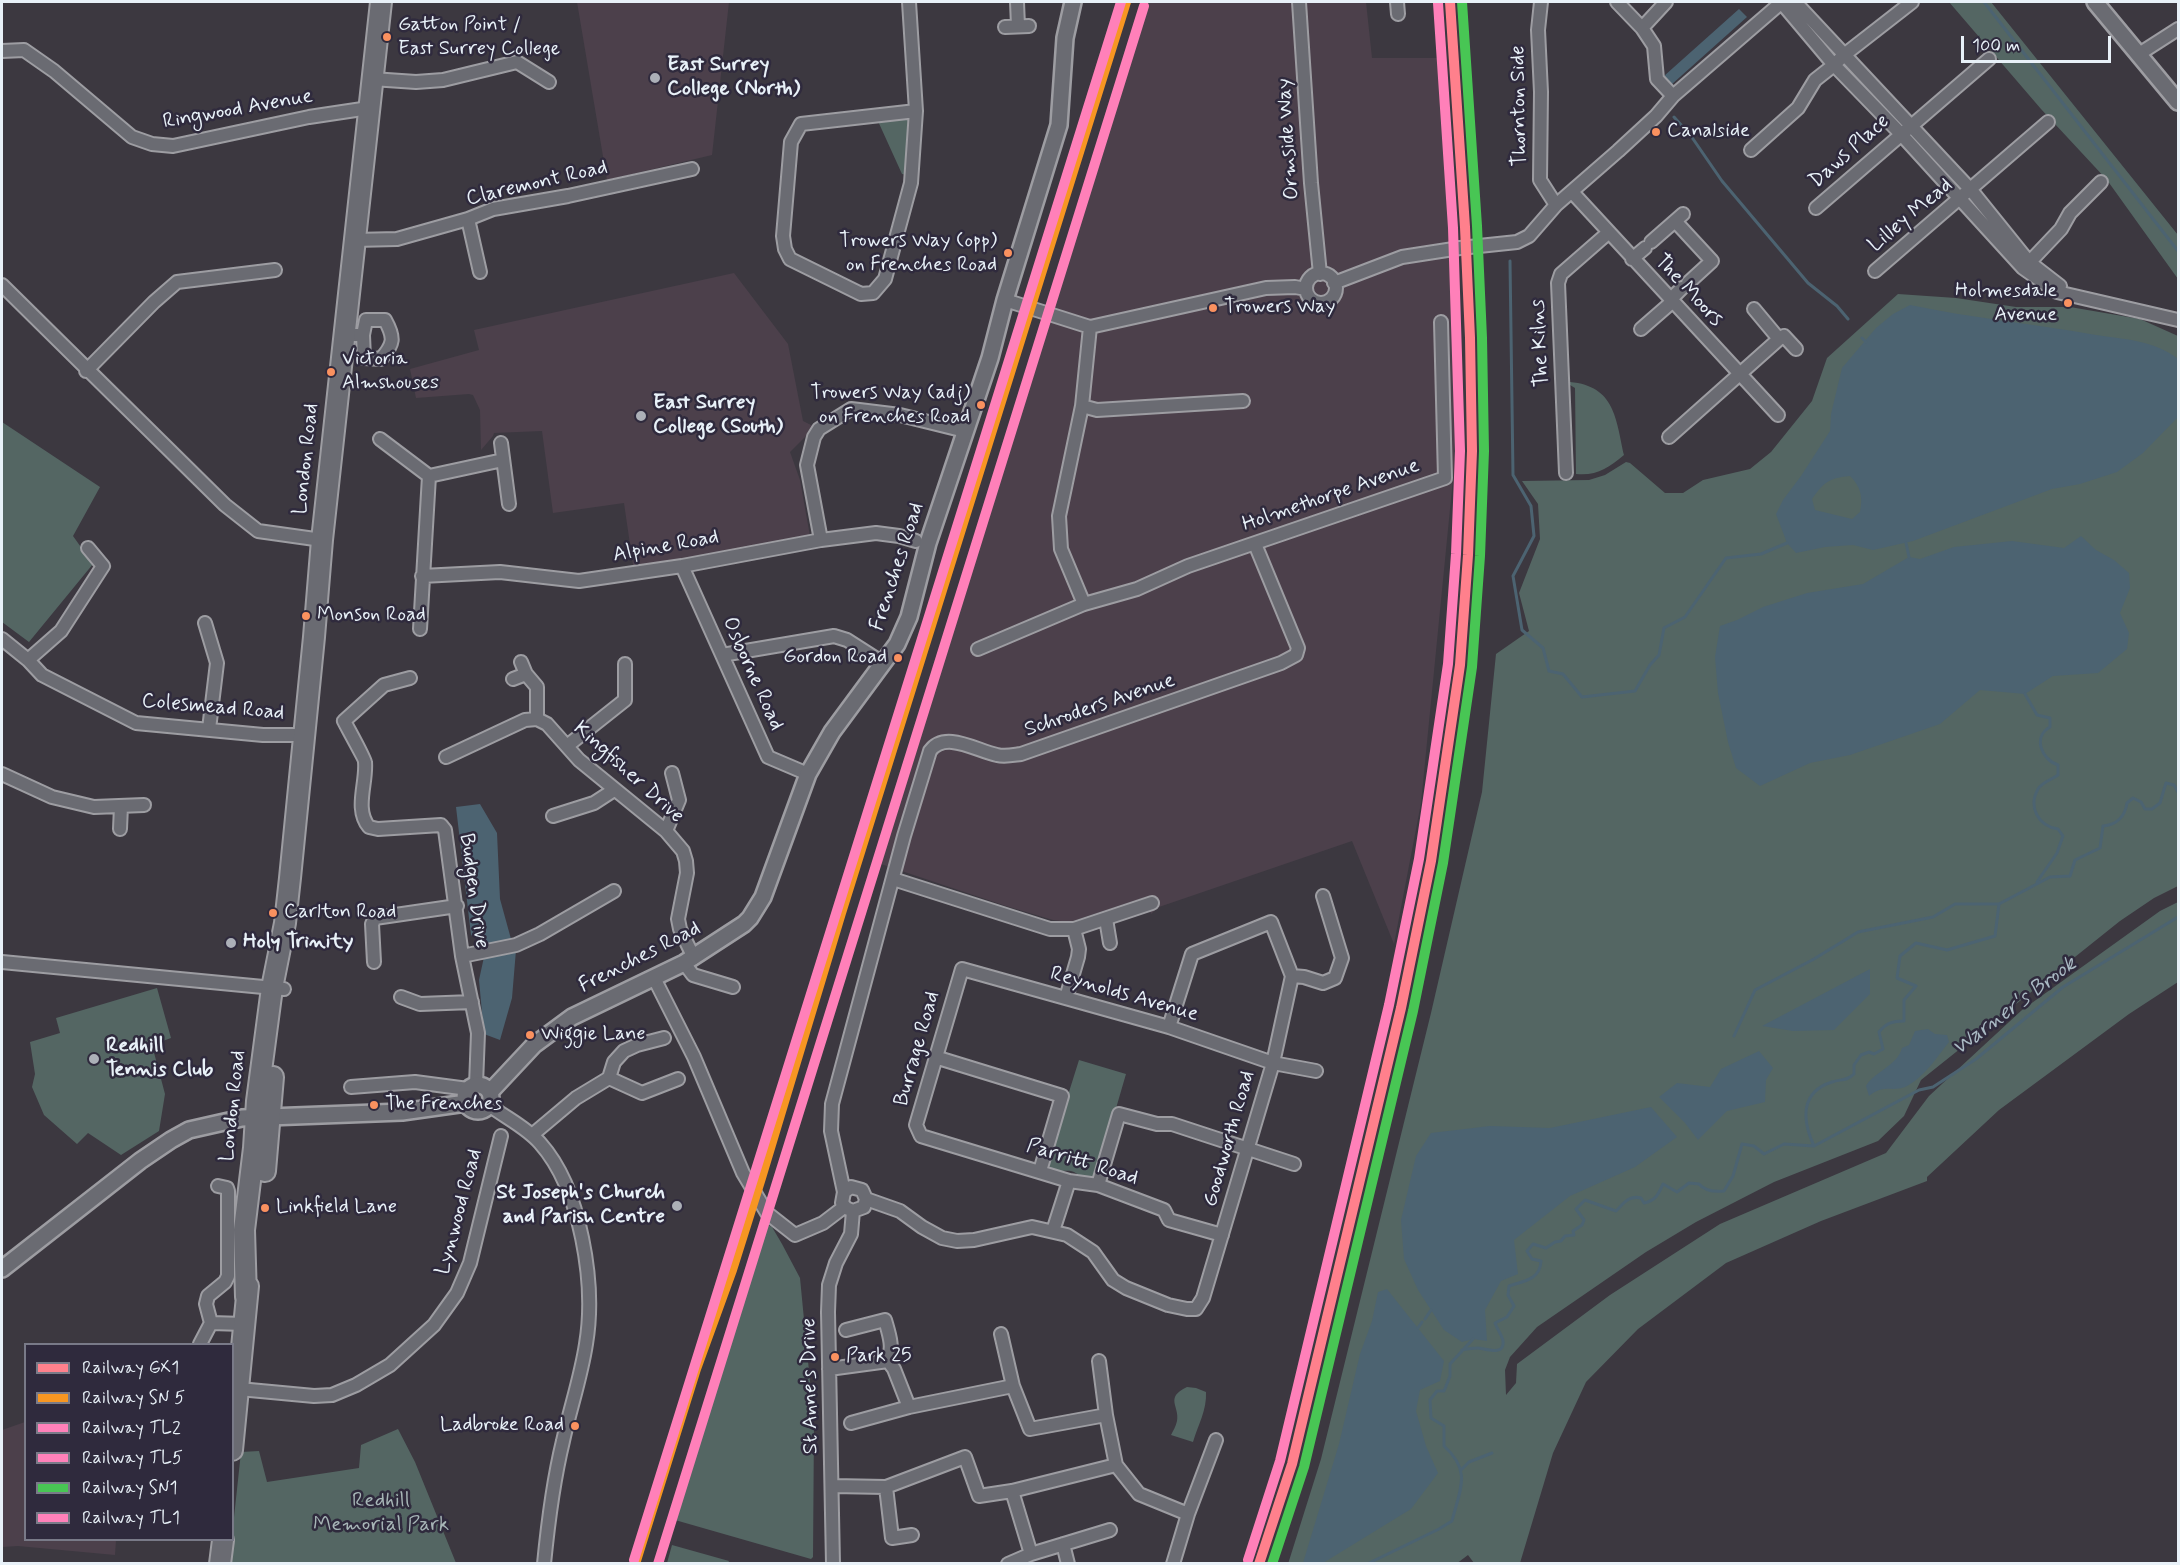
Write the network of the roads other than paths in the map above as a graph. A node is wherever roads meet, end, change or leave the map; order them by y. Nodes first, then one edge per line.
1 (381, 2) edge
2 (909, 2) edge
3 (1017, 2) edge
4 (1073, 2) edge
5 (1299, 2) edge
6 (1541, 2) edge
7 (1617, 2) edge
8 (1666, 2) edge
9 (1782, 2) edge
10 (1796, 2) edge
11 (1911, 2) edge
12 (2095, 2) edge
13 (1017, 26) dead end
14 (1642, 27) junction
15 (2178, 29) edge
16 (2, 51) edge
17 (1844, 54) junction
18 (2139, 54) junction
19 (1989, 58) dead end
20 (1834, 65) junction
21 (372, 79) junction
22 (549, 82) dead end
23 (1673, 96) junction
24 (2178, 102) edge
25 (369, 108) junction
26 (916, 111) junction
27 (2048, 122) dead end
28 (1905, 129) junction
29 (1751, 150) dead end
30 (692, 169) dead end
31 (2101, 182) dead end
32 (1971, 190) junction
33 (1572, 192) junction
34 (1960, 199) junction
35 (1556, 205) junction
36 (1816, 208) dead end
37 (468, 219) junction
38 (1608, 233) junction
39 (354, 240) junction
40 (1632, 259) junction
41 (2026, 265) junction
42 (275, 270) dead end
43 (1875, 271) dead end
44 (480, 272) dead end
45 (1320, 274) junction
46 (1334, 283) junction
47 (2, 285) edge
48 (1306, 289) junction
49 (1005, 300) junction
50 (1671, 301) junction
51 (1754, 309) dead end
52 (2178, 320) edge
53 (1441, 322) dead end
54 (1090, 327) junction
55 (1641, 329) dead end
56 (1779, 339) junction
57 (1796, 349) dead end
58 (86, 371) junction
59 (1738, 374) junction
60 (1243, 401) dead end
61 (1082, 406) junction
62 (1778, 414) dead end
63 (965, 431) junction
64 (1669, 437) dead end
65 (380, 439) dead end
66 (501, 443) dead end
67 (503, 460) junction
68 (1566, 473) dead end
69 (429, 477) junction
70 (509, 504) dead end
71 (322, 540) junction
72 (821, 540) junction
73 (916, 541) dead end
74 (1255, 544) junction
75 (88, 548) dead end
76 (682, 566) junction
77 (422, 576) junction
78 (1084, 604) junction
79 (205, 623) dead end
80 (420, 629) dead end
81 (2, 639) edge
82 (978, 650) dead end
83 (722, 655) junction
84 (28, 660) junction
85 (521, 662) dead end
86 (883, 663) junction
87 (625, 664) dead end
88 (410, 678) dead end
89 (537, 719) junction
90 (209, 729) junction
91 (304, 735) junction
92 (567, 747) junction
93 (446, 757) dead end
94 (672, 773) dead end
95 (2, 774) edge
96 (808, 774) junction
97 (614, 789) junction
98 (144, 805) dead end
99 (121, 807) junction
100 (553, 816) dead end
101 (120, 829) dead end
102 (666, 831) junction
103 (893, 879) junction
104 (614, 891) dead end
105 (1323, 896) dead end
106 (1152, 903) dead end
107 (457, 906) junction
108 (1106, 919) junction
109 (1074, 929) junction
110 (1110, 943) dead end
111 (462, 956) junction
112 (2, 962) edge
113 (374, 962) dead end
114 (691, 965) junction
115 (962, 969) joint
116 (1298, 976) junction
117 (654, 978) junction
118 (733, 987) dead end
119 (278, 988) junction
120 (401, 997) dead end
121 (1066, 998) junction
122 (472, 1002) junction
123 (1168, 1027) junction
124 (664, 1038) dead end
125 (935, 1057) junction
126 (1273, 1063) junction
127 (1316, 1071) dead end
128 (609, 1078) junction
129 (678, 1079) dead end
130 (351, 1087) dead end
131 (470, 1092) junction
132 (490, 1099) junction
133 (263, 1117) junction
134 (531, 1135) junction
135 (501, 1136) dead end
136 (925, 1138) joint
137 (1248, 1149) junction
138 (1294, 1164) dead end
139 (1040, 1171) junction
140 (1069, 1181) junction
141 (1098, 1185) junction
142 (218, 1186) dead end
143 (844, 1192) junction
144 (866, 1198) junction
145 (848, 1209) junction
146 (1053, 1231) junction
147 (1222, 1235) junction
148 (2, 1269) edge
149 (211, 1323) junction
150 (244, 1324) junction
151 (846, 1330) dead end
152 (1001, 1334) dead end
153 (201, 1343) edge
154 (888, 1360) junction
155 (1099, 1361) dead end
156 (829, 1369) junction
157 (1013, 1386) junction
158 (239, 1389) junction
159 (909, 1407) junction
160 (1106, 1415) junction
161 (851, 1423) dead end
162 (234, 1433) edge
163 (1216, 1440) dead end
164 (1116, 1465) junction
165 (833, 1486) junction
166 (886, 1487) junction
167 (1012, 1491) junction
168 (1188, 1514) junction
169 (1110, 1530) dead end
170 (912, 1534) dead end
171 (223, 1541) edge
172 (1063, 1544) junction
173 (1031, 1554) junction
174 (220, 1563) edge
175 (544, 1563) edge
176 (833, 1563) edge
177 (1008, 1563) edge
178 (1068, 1563) edge
179 (1173, 1563) edge

1 - 21 main road, London Road
2 - 26 street
3 - 13 street
4 - 49 street, Frenches Road
5 - 45 street, Ormside Way
6 - 35 street, Thornton Side
7 - 14 street
8 - 14 street
9 - 20 street
9 - 23 street
10 - 17 street
11 - 17 street
12 - 18 street
14 - 23 street
15 - 18 street
16 - 25 street, Ringwood Avenue
17 - 20 street
17 - 28 street
18 - 24 street
19 - 28 street, Daws Place
20 - 28 street
20 - 29 street
21 - 22 street
21 - 25 main road, London Road
23 - 33 street
25 - 39 main road, London Road
26 - 26 street
27 - 32 street, Lilley Mead
28 - 32 street
28 - 34 street
28 - 36 street, Daws Place
30 - 37 street, Claremont Road
31 - 41 street
32 - 34 street, Lilley Mead
32 - 41 street
33 - 35 street
33 - 38 street, The Moors
34 - 41 street
34 - 43 street, Lilley Mead
35 - 46 street
37 - 39 street, Claremont Road
37 - 44 street
38 - 40 street, The Moors
38 - 68 street, The Kilns
39 - 71 main road, London Road
40 - 50 street, The Moors
40 - 50 street
41 - 52 street
42 - 58 street
45 - 46 street
45 - 48 street
46 - 48 street
47 - 58 street
48 - 54 street
49 - 54 street
49 - 63 street, Frenches Road
50 - 55 street
50 - 59 street, The Moors
51 - 56 street
53 - 74 street, Holmethorpe Avenue
54 - 61 street
56 - 57 street
56 - 59 street
58 - 71 street
59 - 62 street, The Moors
59 - 64 street
60 - 61 street
61 - 78 street
63 - 72 street
63 - 86 street, Frenches Road
65 - 69 street
66 - 67 street
67 - 69 street
67 - 70 street
69 - 77 street
71 - 91 main road, London Road
72 - 73 street, Alpine Road
72 - 76 street, Alpine Road
74 - 78 street, Holmethorpe Avenue
74 - 103 street, Schroders Avenue
75 - 84 street
76 - 77 street, Alpine Road
76 - 83 street, Osborne Road
77 - 80 street
78 - 82 street, Holmethorpe Avenue
79 - 90 street
81 - 84 street, Colesmead Road
83 - 86 street
83 - 96 street, Osborne Road
84 - 90 street, Colesmead Road
85 - 89 street
86 - 96 street, Frenches Road
87 - 92 street
88 - 107 street, Budgen Drive
89 - 92 street, Kingfisher Drive
89 - 93 street
90 - 91 street, Colesmead Road
91 - 119 main road, London Road
92 - 97 street, Kingfisher Drive
94 - 102 street
95 - 99 street
96 - 114 street, Frenches Road
97 - 100 street
97 - 102 street, Kingfisher Drive
98 - 99 street
99 - 101 street
102 - 114 street, Kingfisher Drive
103 - 109 street
103 - 143 street
104 - 111 street
105 - 116 street
106 - 108 street
107 - 111 street, Budgen Drive
107 - 113 street
108 - 109 street
108 - 110 street
109 - 121 street
111 - 122 street, Budgen Drive
112 - 119 street
114 - 117 street, Frenches Road
114 - 118 street
115 - 121 street, Reynolds Avenue
115 - 125 street, Burrage Road
116 - 123 street
116 - 126 street, Goodworth Road
117 - 132 street, Frenches Road
117 - 145 street
119 - 133 main road, London Road
120 - 122 street
121 - 123 street, Reynolds Avenue
122 - 131 street, Budgen Drive
123 - 126 street, Reynolds Avenue
124 - 128 street
125 - 136 street, Burrage Road
125 - 139 street
126 - 127 street, Reynolds Avenue
126 - 137 street, Goodworth Road
128 - 129 street
128 - 134 street
130 - 131 street
131 - 132 street
131 - 132 street
131 - 133 street
132 - 134 street
133 - 148 street
133 - 150 main road, London Road
134 - 175 street
135 - 158 street, Lynwood Road
136 - 139 street, Parritt Road
137 - 138 street
137 - 141 street
137 - 147 street, Goodworth Road
139 - 140 street, Parritt Road
140 - 141 street, Parritt Road
140 - 146 street
141 - 147 street, Parritt Road
142 - 149 street
143 - 144 street
143 - 145 street
144 - 145 street
144 - 146 street
145 - 156 street, St Anne's Drive
146 - 147 street, Goodworth Road
149 - 150 street
149 - 153 street
150 - 158 main road, London Road
151 - 154 street
152 - 157 street
154 - 156 street
154 - 159 street
155 - 160 street
156 - 165 street, St Anne's Drive
157 - 159 street
157 - 160 street
158 - 162 main road, London Road
159 - 161 street
160 - 164 street
163 - 168 street
164 - 167 street
164 - 168 street
165 - 166 street
165 - 176 street, St Anne's Drive
166 - 167 street
166 - 170 street
167 - 173 street
168 - 179 street
169 - 172 street
171 - 174 main road
172 - 173 street
172 - 178 street
173 - 177 street

